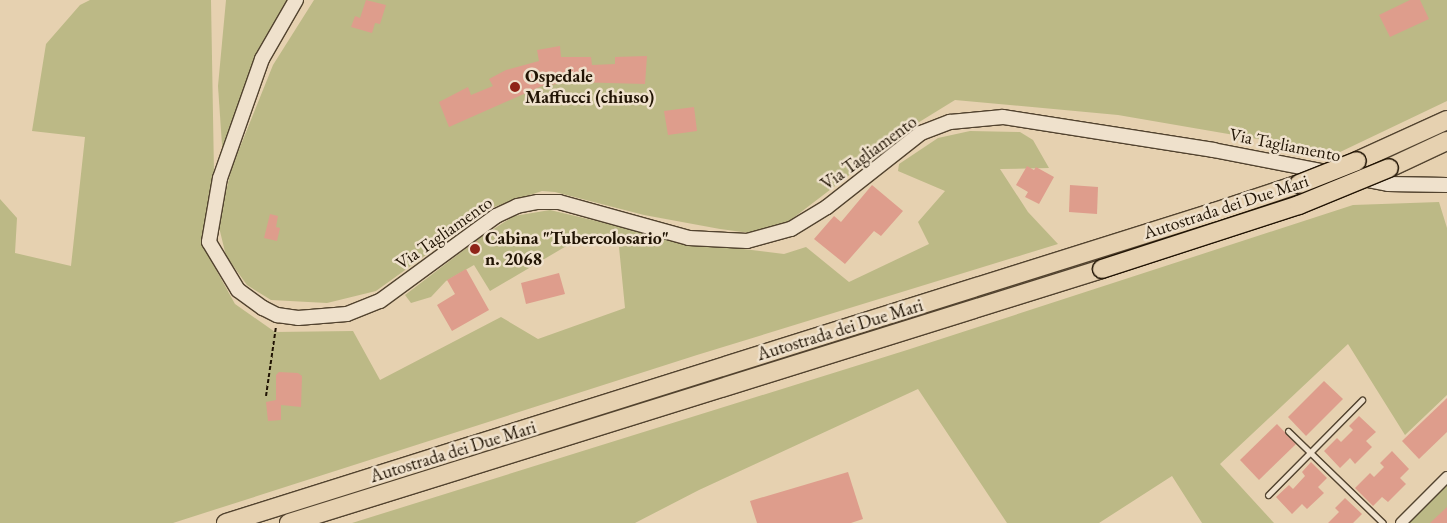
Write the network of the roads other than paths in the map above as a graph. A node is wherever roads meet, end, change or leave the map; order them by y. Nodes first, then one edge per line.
1 (296, 0) edge
2 (1447, 120) edge
3 (1447, 141) edge
4 (1447, 185) edge
5 (1362, 400) dead end
6 (1288, 430) dead end
7 (1310, 452) junction
8 (1447, 477) edge
9 (1268, 495) dead end
10 (226, 523) edge
11 (289, 523) edge
12 (1383, 523) edge
13 (1401, 523) edge

1 - 4 main road, Via Tagliamento
2 - 10 highway, Autostrada dei Due Mari, bridge
3 - 11 highway, Autostrada dei Due Mari, bridge
5 - 7 lane
6 - 7 lane
7 - 9 lane
7 - 12 lane
8 - 13 street

